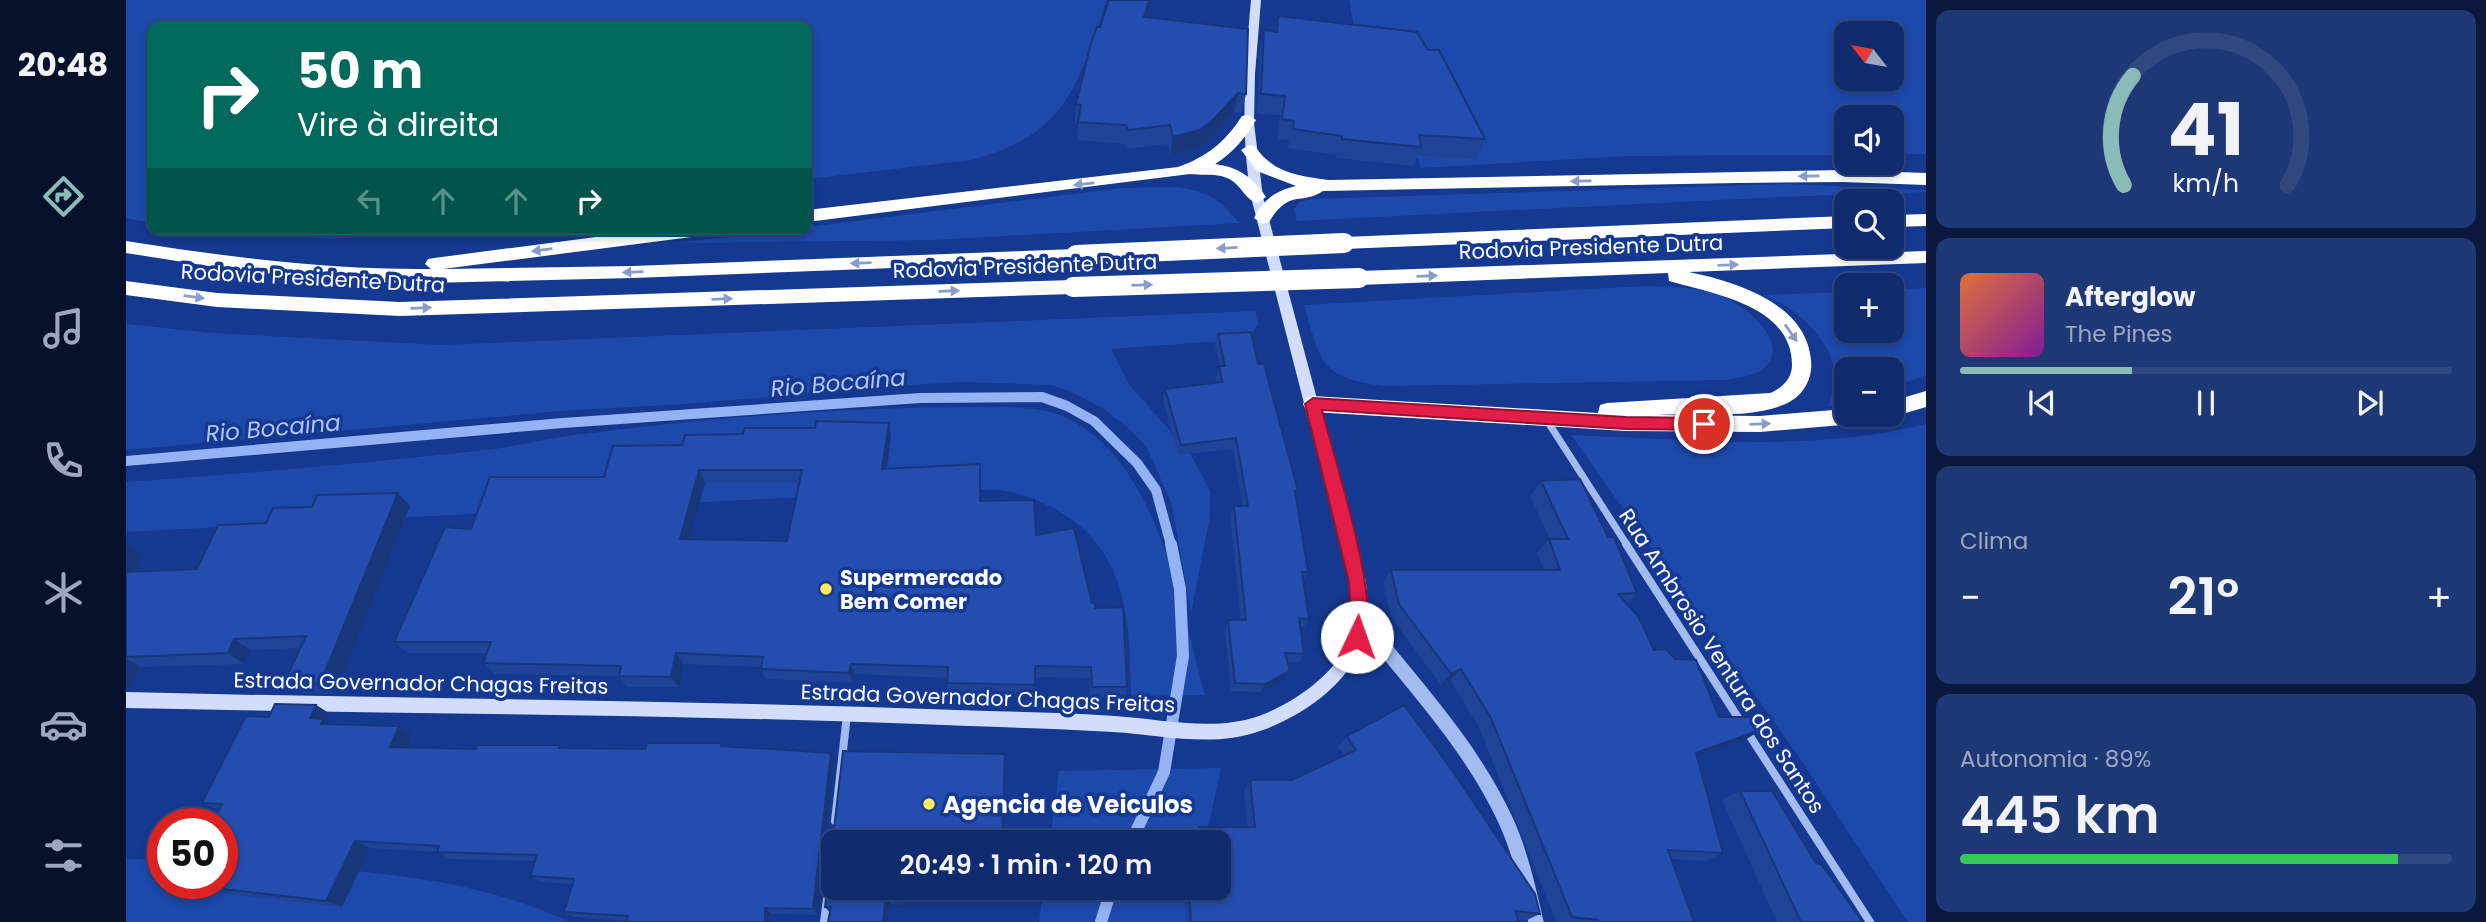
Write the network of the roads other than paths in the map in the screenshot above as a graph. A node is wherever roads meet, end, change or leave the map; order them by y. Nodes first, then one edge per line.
1 (1256, 0) edge
2 (1248, 120) junction
3 (1248, 150) junction
4 (1180, 172) junction
5 (1926, 179) edge
6 (1356, 187) junction
7 (1257, 197) junction
8 (812, 215) edge
9 (1263, 218) junction
10 (1926, 220) edge
11 (1904, 221) edge
12 (1834, 223) edge
13 (660, 235) edge
14 (126, 247) edge
15 (1926, 257) edge
16 (1569, 271) junction
17 (354, 275) junction
18 (126, 288) edge
19 (1926, 399) edge
20 (1313, 404) junction
21 (1904, 405) edge
22 (1545, 418) junction
23 (1834, 418) edge
24 (1360, 618) junction
25 (126, 700) edge
26 (847, 714) junction
27 (834, 829) edge
28 (827, 900) edge
29 (824, 922) edge
30 (1536, 922) edge
31 (1870, 922) edge

1 - 2 main road, Estrada Governador Chagas Freitas
2 - 3 main road, Estrada Governador Chagas Freitas
2 - 4 highway
3 - 6 highway
3 - 7 main road, Estrada Governador Chagas Freitas
4 - 7 highway
4 -> 8 highway
5 -> 6 highway
6 - 9 highway
7 - 9 main road, Estrada Governador Chagas Freitas
9 - 20 main road, Estrada Governador Chagas Freitas
10 - 11 highway
12 -> 17 highway, Rodovia Presidente Dutra, bridge
13 -> 17 highway
14 - 17 highway, Rodovia Presidente Dutra
16 -> 15 highway, Rodovia Presidente Dutra
18 -> 16 highway, Rodovia Presidente Dutra, bridge
16 -> 22 highway
19 - 21 highway
20 - 22 highway
20 - 24 main road, Estrada Governador Chagas Freitas
22 -> 23 highway
22 - 31 street, Rua Ambrosio Ventura dos Santos
24 - 26 main road, Estrada Governador Chagas Freitas
24 - 30 street
25 - 26 main road, Estrada Governador Chagas Freitas
26 - 27 street
28 - 29 street

